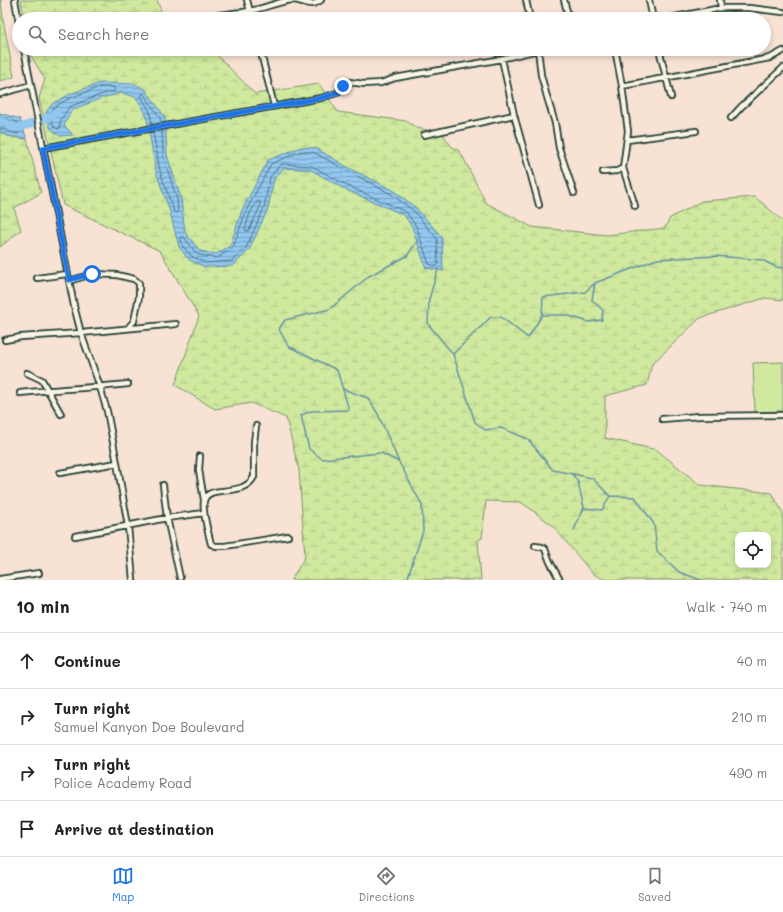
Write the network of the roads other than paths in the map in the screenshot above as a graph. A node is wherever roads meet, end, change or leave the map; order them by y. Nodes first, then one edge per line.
1 (14, 0) edge
2 (247, 0) edge
3 (321, 0) edge
4 (526, 0) edge
5 (564, 0) edge
6 (649, 0) edge
7 (720, 0) edge
8 (304, 1) edge
9 (721, 8) junction
10 (250, 11) junction
11 (17, 12) edge
12 (242, 12) edge
13 (529, 12) edge
14 (567, 12) edge
15 (651, 12) edge
16 (701, 12) edge
17 (783, 12) edge
18 (783, 51) edge
19 (25, 56) edge
20 (262, 56) edge
21 (513, 56) edge
22 (540, 56) edge
23 (616, 56) edge
24 (661, 56) edge
25 (502, 59) junction
26 (783, 68) edge
27 (666, 78) junction
28 (31, 85) junction
29 (622, 86) junction
30 (0, 94) edge
31 (671, 97) dead end
32 (274, 106) junction
33 (514, 115) junction
34 (731, 118) dead end
35 (696, 131) dead end
36 (424, 135) dead end
37 (627, 140) junction
38 (43, 148) junction
39 (623, 168) junction
40 (603, 172) dead end
41 (574, 193) dead end
42 (539, 206) dead end
43 (635, 206) dead end
44 (67, 274) junction
45 (37, 278) dead end
46 (69, 280) junction
47 (176, 324) dead end
48 (128, 328) junction
49 (81, 333) junction
50 (4, 340) dead end
51 (27, 372) dead end
52 (128, 384) dead end
53 (100, 387) junction
54 (47, 390) junction
55 (20, 393) dead end
56 (61, 414) dead end
57 (783, 416) edge
58 (662, 419) dead end
59 (256, 426) dead end
60 (200, 456) dead end
61 (117, 463) junction
62 (60, 473) dead end
63 (163, 485) dead end
64 (204, 500) junction
65 (204, 513) junction
66 (167, 518) junction
67 (128, 526) junction
68 (75, 536) dead end
69 (288, 536) dead end
70 (535, 546) dead end
71 (39, 572) dead end
72 (180, 578) dead end
73 (0, 579) edge
74 (133, 580) edge
75 (560, 580) edge

1 - 11 street
2 - 10 street
3 - 8 street
4 - 13 street
5 - 14 street
6 - 15 street
7 - 9 street
8 - 10 street
9 - 16 street
9 - 17 street
10 - 12 street
18 - 27 street
19 - 28 street
20 - 32 street
21 - 25 street
22 - 41 street
23 - 29 street
24 - 27 street
25 - 32 street
25 - 33 street
26 - 34 street
27 - 29 street
27 - 31 street
28 - 30 street
28 - 38 street
29 - 37 street
32 - 38 street
33 - 36 street
33 - 42 street
35 - 37 street
37 - 39 street
38 - 44 street
39 - 40 street
39 - 43 street
44 - 45 street
44 - 46 street
46 - 48 street
46 - 49 street
47 - 48 street
48 - 49 street
49 - 50 street
49 - 53 street
51 - 54 street
52 - 53 street
53 - 54 street
53 - 61 street
54 - 55 street
54 - 56 street
57 - 58 street
59 - 64 street
60 - 64 street
61 - 62 street
61 - 67 street
63 - 66 street
64 - 65 street
65 - 66 street
65 - 69 street
66 - 67 street
66 - 72 street
67 - 68 street
67 - 74 street
70 - 75 street
71 - 73 street

